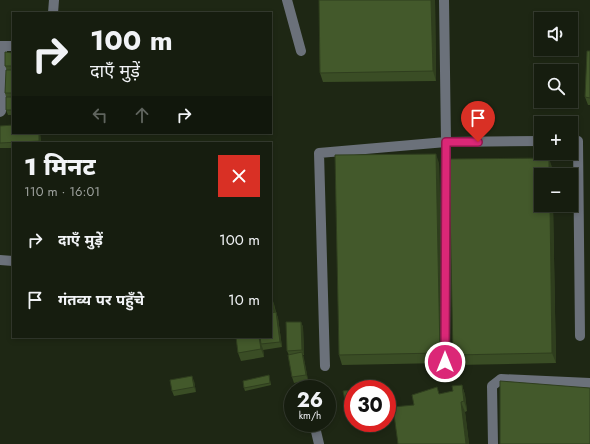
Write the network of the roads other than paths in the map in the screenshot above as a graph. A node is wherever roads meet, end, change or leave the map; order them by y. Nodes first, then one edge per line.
1 (54, 0) edge
2 (287, 0) edge
3 (444, 0) edge
4 (53, 12) edge
5 (1, 46) edge
6 (12, 46) edge
7 (301, 51) dead end
8 (0, 112) edge
9 (534, 141) edge
10 (578, 141) edge
11 (446, 142) junction
12 (0, 260) edge
13 (12, 261) edge
14 (580, 336) dead end
15 (445, 362) dead end
16 (324, 366) dead end
17 (590, 383) edge
18 (316, 432) edge
19 (319, 444) edge
20 (493, 444) edge

1 - 4 street
2 - 7 street
3 - 11 street
5 - 6 street
5 - 8 street
9 - 11 street
10 - 14 street
11 - 15 street
11 - 16 street
12 - 13 street
17 - 20 street
18 - 19 street

